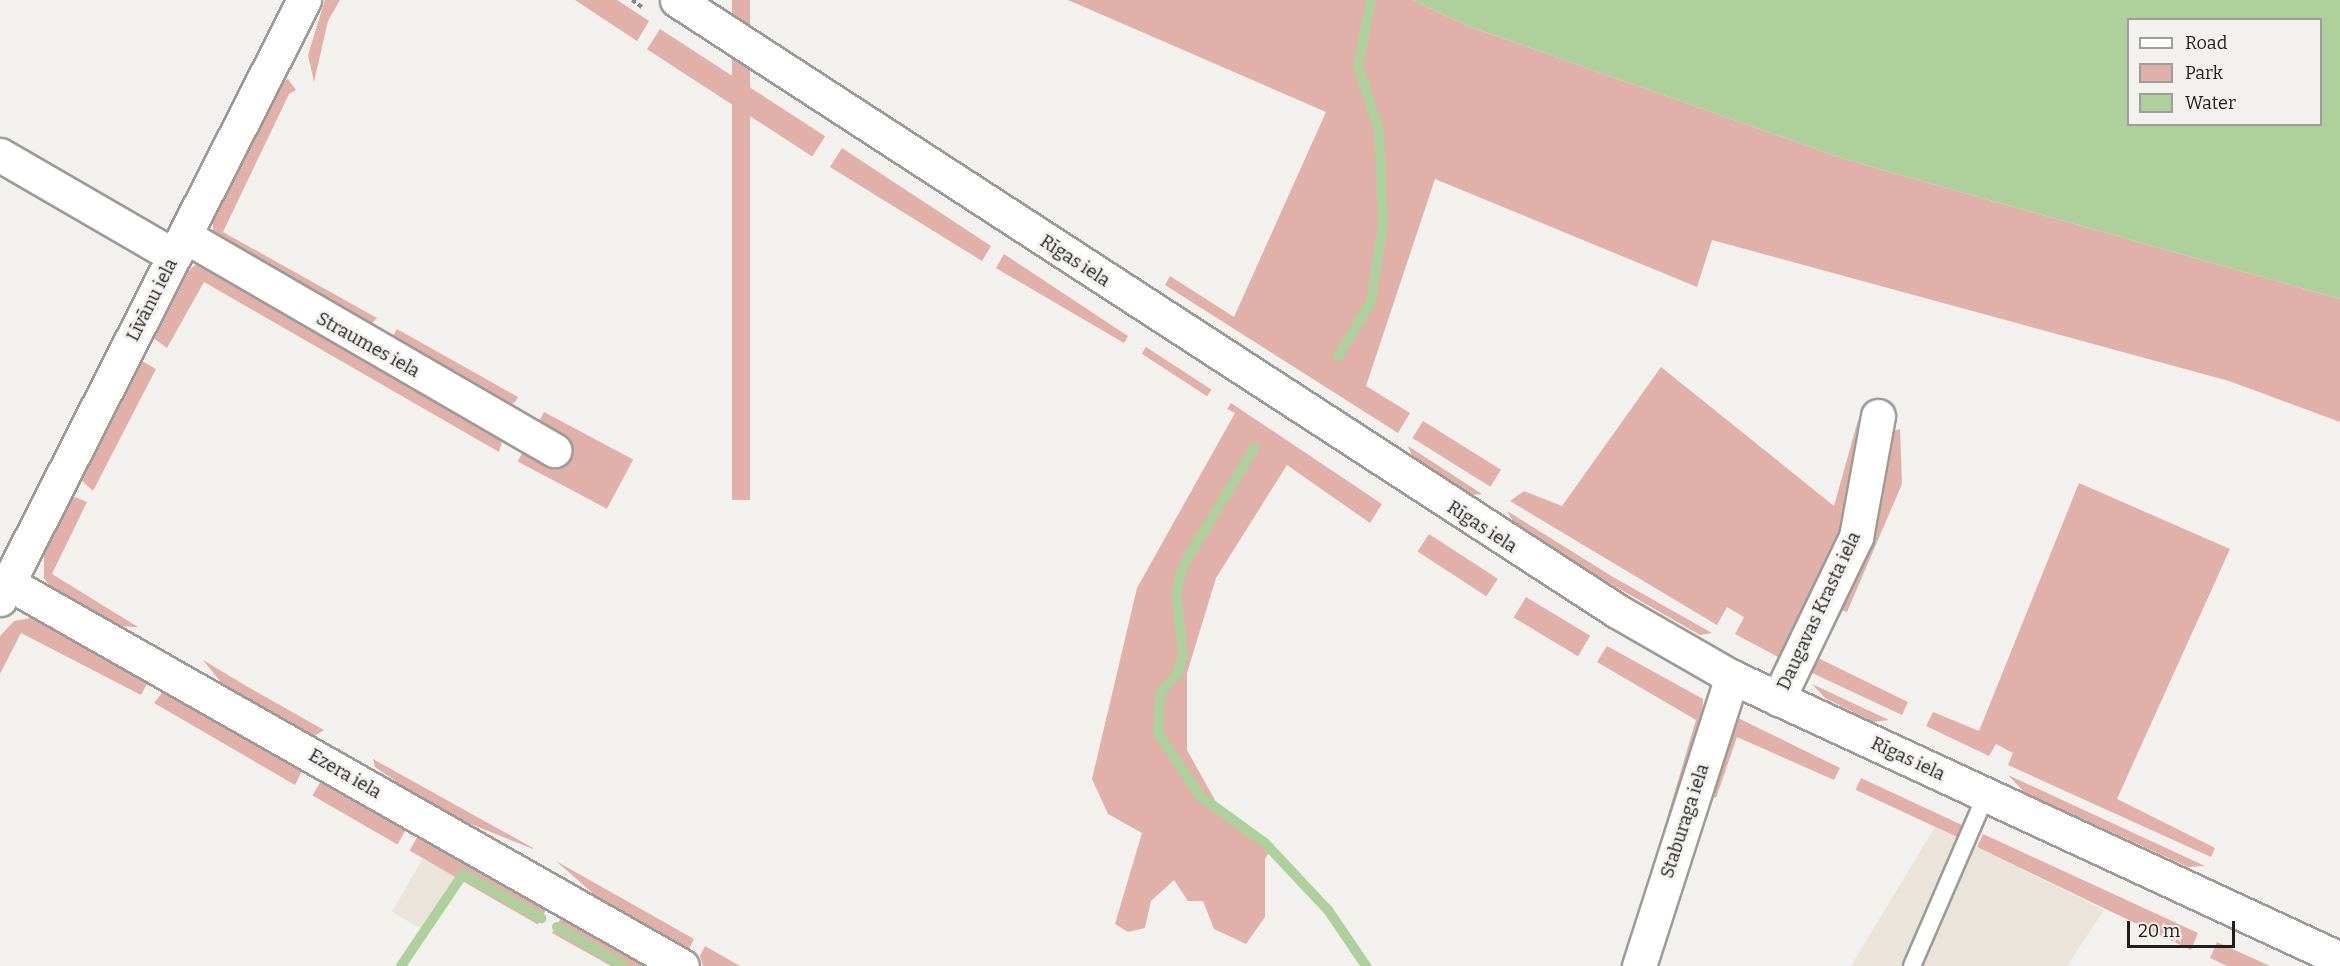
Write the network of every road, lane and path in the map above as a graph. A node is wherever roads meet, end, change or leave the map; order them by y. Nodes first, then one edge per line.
1 (304, 0) edge
2 (677, 0) edge
3 (0, 155) edge
4 (180, 246) junction
5 (1878, 416) dead end
6 (554, 450) dead end
7 (4, 591) edge
8 (1732, 677) junction
9 (1778, 699) junction
10 (1986, 795) junction
11 (2340, 958) edge
12 (682, 966) edge
13 (1639, 966) edge
14 (1912, 966) edge

1 - 4 street, Līvānu iela
2 - 8 street, Rīgas iela
3 - 4 street, Straumes iela
4 - 6 street, Straumes iela
4 - 7 street, Līvānu iela
5 - 9 street, Daugavas Krasta iela
7 - 12 street, Ezera iela
8 - 9 street, Rīgas iela
8 - 13 street, Staburaga iela
9 - 10 street, Rīgas iela
10 - 11 street, Rīgas iela
10 - 14 lane

